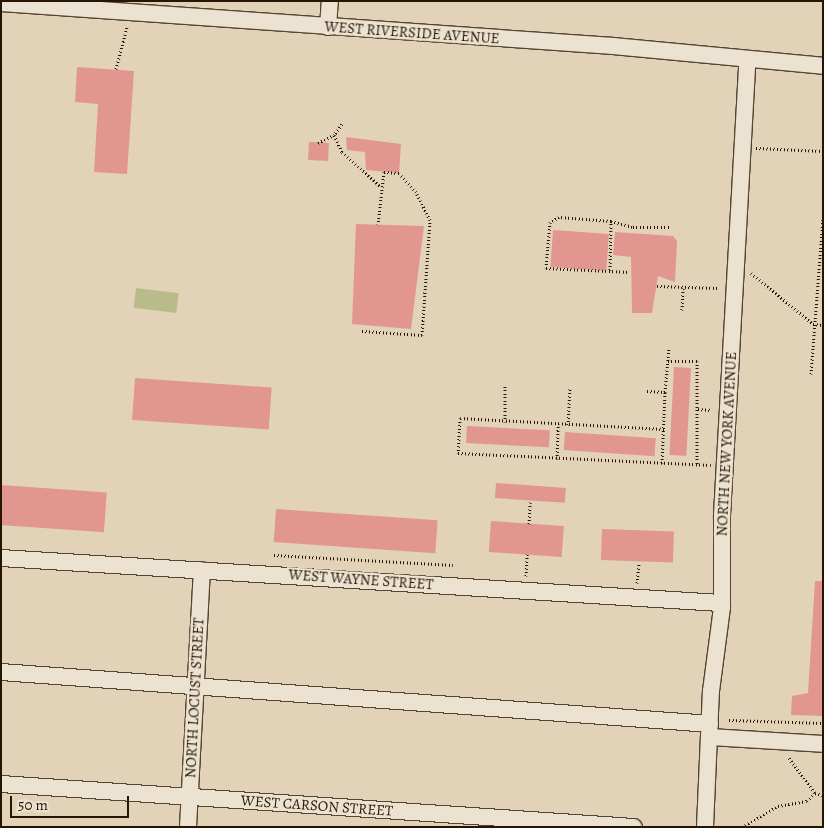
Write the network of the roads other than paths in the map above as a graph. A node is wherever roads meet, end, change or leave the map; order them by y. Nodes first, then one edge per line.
1 (330, 1) edge
2 (1, 4) edge
3 (125, 13) edge
4 (328, 27) junction
5 (748, 60) junction
6 (823, 66) edge
7 (1, 558) edge
8 (202, 570) junction
9 (721, 603) junction
10 (1, 672) edge
11 (196, 683) junction
12 (710, 730) junction
13 (823, 744) edge
14 (1, 784) edge
15 (190, 797) junction
16 (456, 821) edge
17 (188, 827) edge
18 (634, 827) edge
19 (705, 827) edge

1 - 4 street
2 - 3 street, WEST RIVERSIDE AVENUE
3 - 4 street, WEST RIVERSIDE AVENUE
4 - 5 street, WEST RIVERSIDE AVENUE
5 - 6 street, WEST RIVERSIDE AVENUE
5 - 9 street, NORTH NEW YORK AVENUE
7 - 8 street, WEST WAYNE STREET
8 - 9 street, WEST WAYNE STREET
8 - 11 street, NORTH LOCUST STREET
9 - 12 street, NORTH NEW YORK AVENUE
10 - 11 street
11 - 12 street
11 - 15 street, NORTH LOCUST STREET
12 - 13 street
12 - 19 street, NORTH NEW YORK AVENUE
14 - 15 street, WEST CARSON STREET
15 - 16 street, WEST CARSON STREET
15 - 17 street, NORTH LOCUST STREET
16 - 18 street, WEST CARSON STREET

